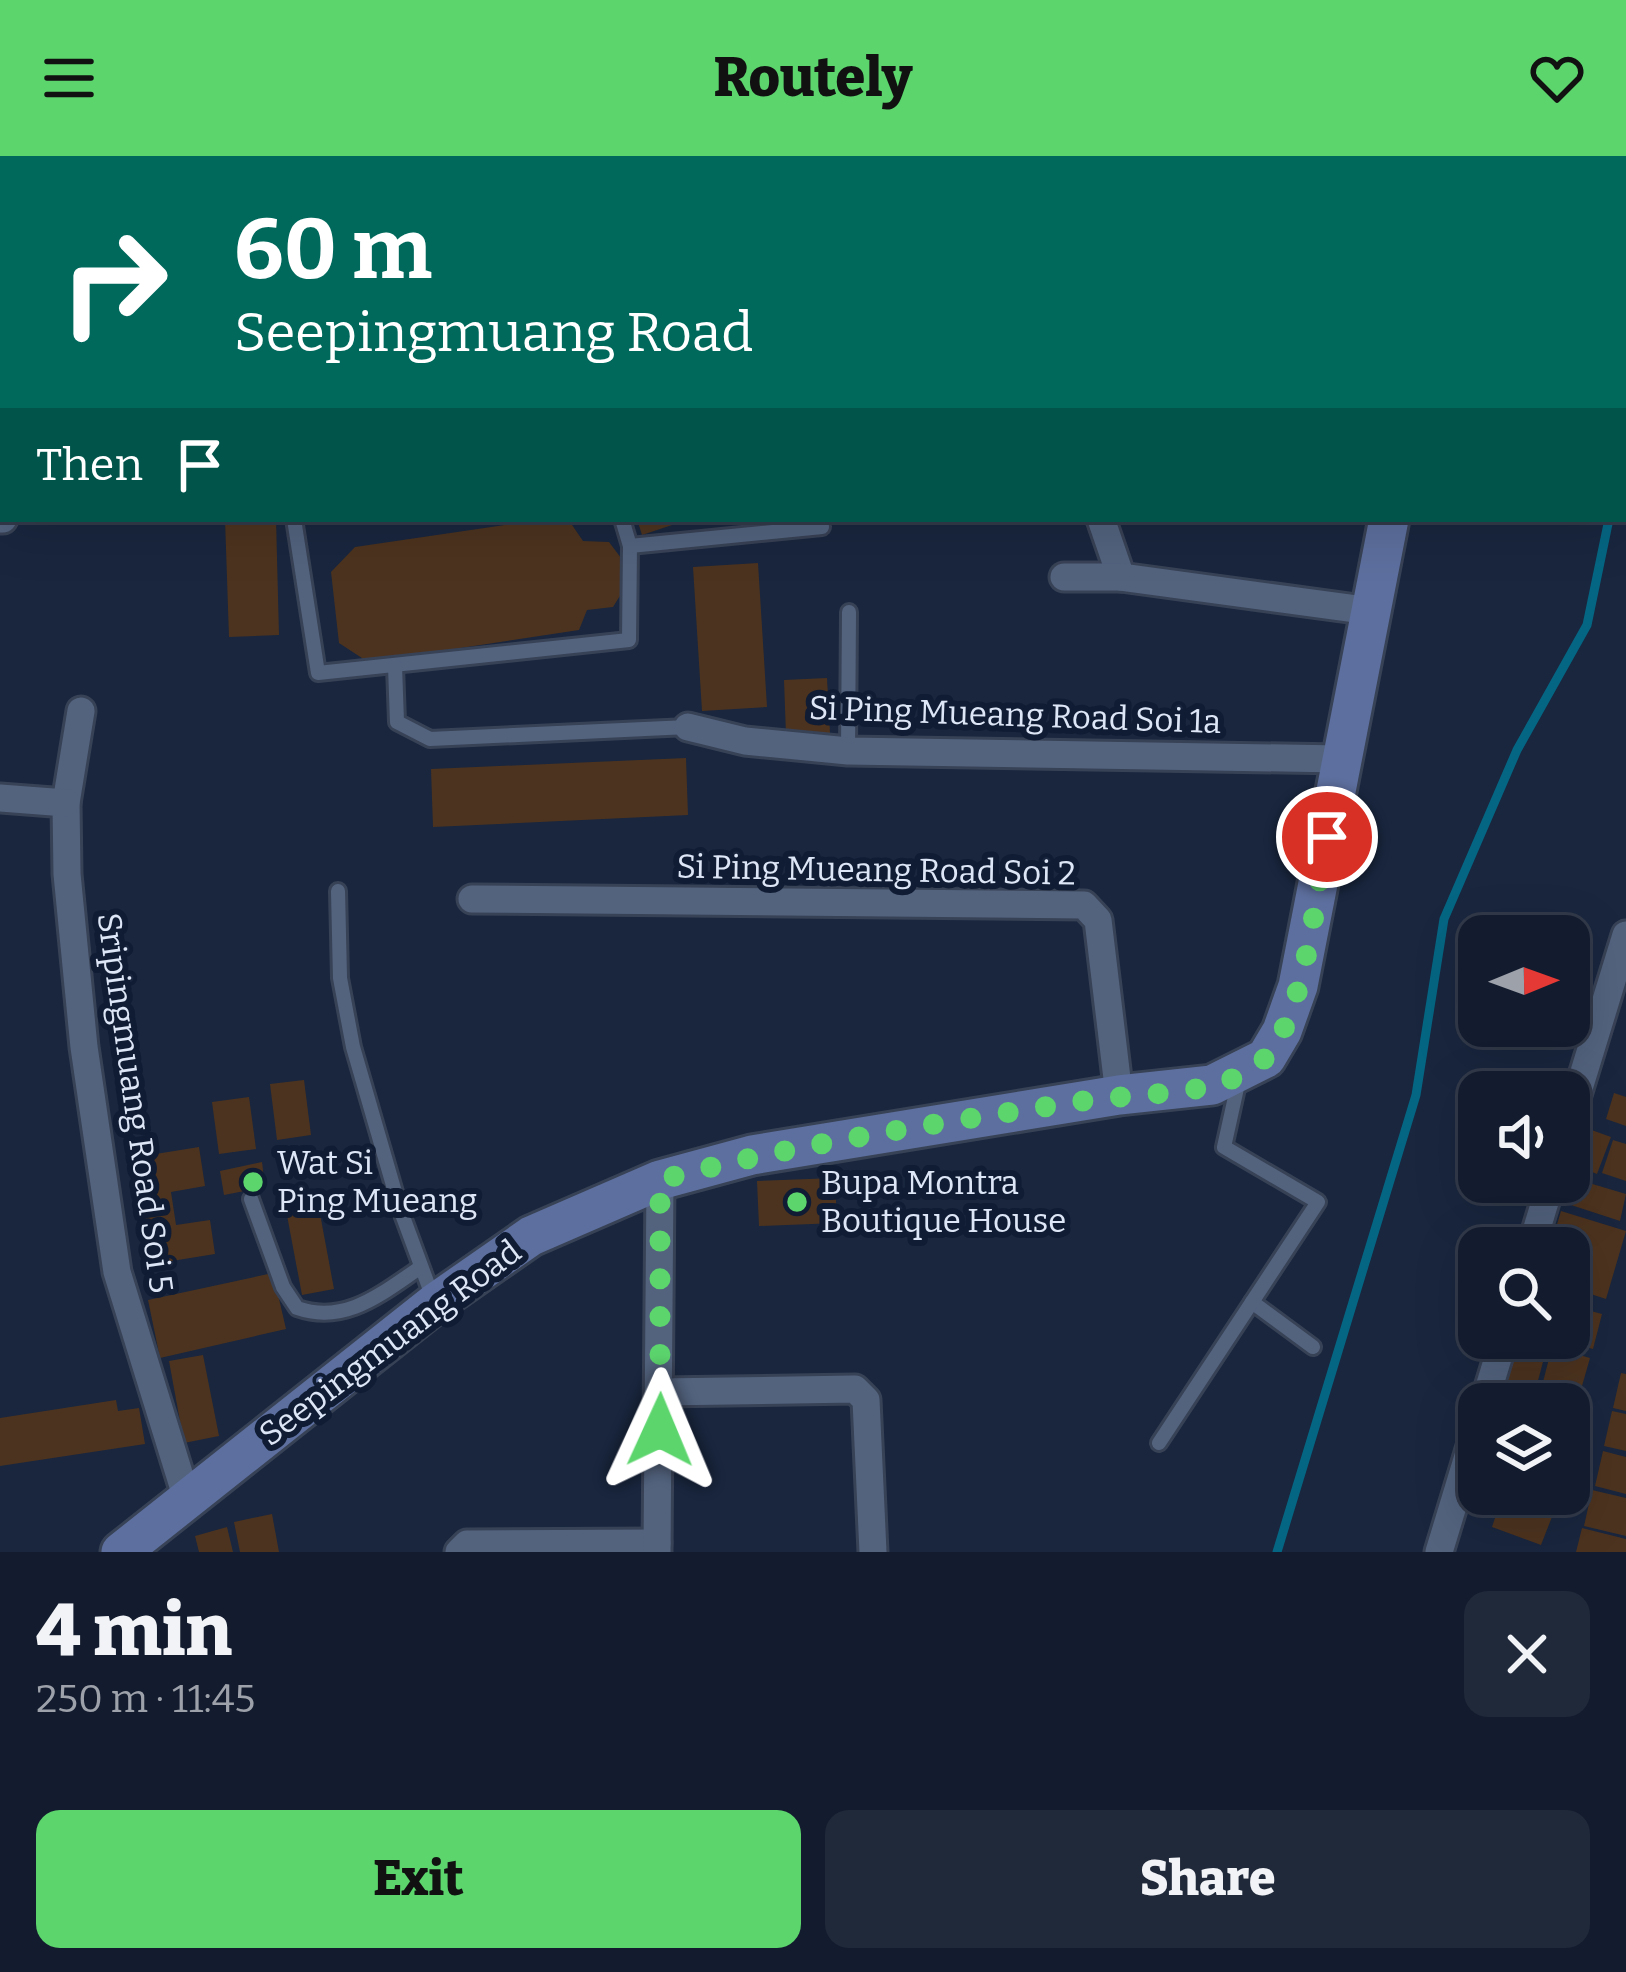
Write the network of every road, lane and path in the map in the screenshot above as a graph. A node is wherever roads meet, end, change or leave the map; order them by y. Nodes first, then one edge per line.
1 (294, 522) edge
2 (623, 522) edge
3 (1102, 522) edge
4 (1388, 522) edge
5 (822, 527) dead end
6 (630, 546) junction
7 (1064, 577) dead end
8 (1121, 577) junction
9 (1371, 610) junction
10 (849, 612) dead end
11 (394, 666) junction
12 (81, 712) dead end
13 (688, 727) joint
14 (848, 751) junction
15 (1341, 759) junction
16 (0, 798) edge
17 (66, 803) junction
18 (338, 891) dead end
19 (472, 899) dead end
20 (1626, 935) edge
21 (1584, 1071) edge
22 (1240, 1074) junction
23 (1119, 1096) junction
24 (660, 1180) junction
25 (251, 1199) dead end
26 (428, 1285) junction
27 (1252, 1302) junction
28 (1313, 1347) dead end
29 (661, 1392) junction
30 (1159, 1443) dead end
31 (1458, 1489) edge
32 (187, 1499) junction
33 (657, 1548) edge
34 (121, 1552) edge
35 (459, 1552) edge
36 (873, 1552) edge
37 (1439, 1552) edge

1 - 11 lane
2 - 6 lane
3 - 8 street
4 - 9 street
5 - 6 lane
6 - 11 lane
7 - 8 street
8 - 9 street
9 - 15 street
10 - 14 lane
11 - 13 lane
12 - 17 street, Sripingmuang Road Soi 5
13 - 14 street, Si Ping Mueang Road Soi 1a
14 - 15 street, Si Ping Mueang Road Soi 1a
15 - 22 street
16 - 17 street
17 - 32 street, Sripingmuang Road Soi 5
18 - 26 lane
19 - 23 street, Si Ping Mueang Road Soi 2
20 - 21 street
22 - 23 street, Seepingmuang Road
22 - 27 lane
23 - 24 street, Seepingmuang Road
24 - 26 street, Seepingmuang Road
24 - 29 street
25 - 26 lane
26 - 32 street, Seepingmuang Road
27 - 28 lane
27 - 30 lane
29 - 33 street
29 - 36 street
31 - 37 street
32 - 34 street, Seepingmuang Road
33 - 35 street

